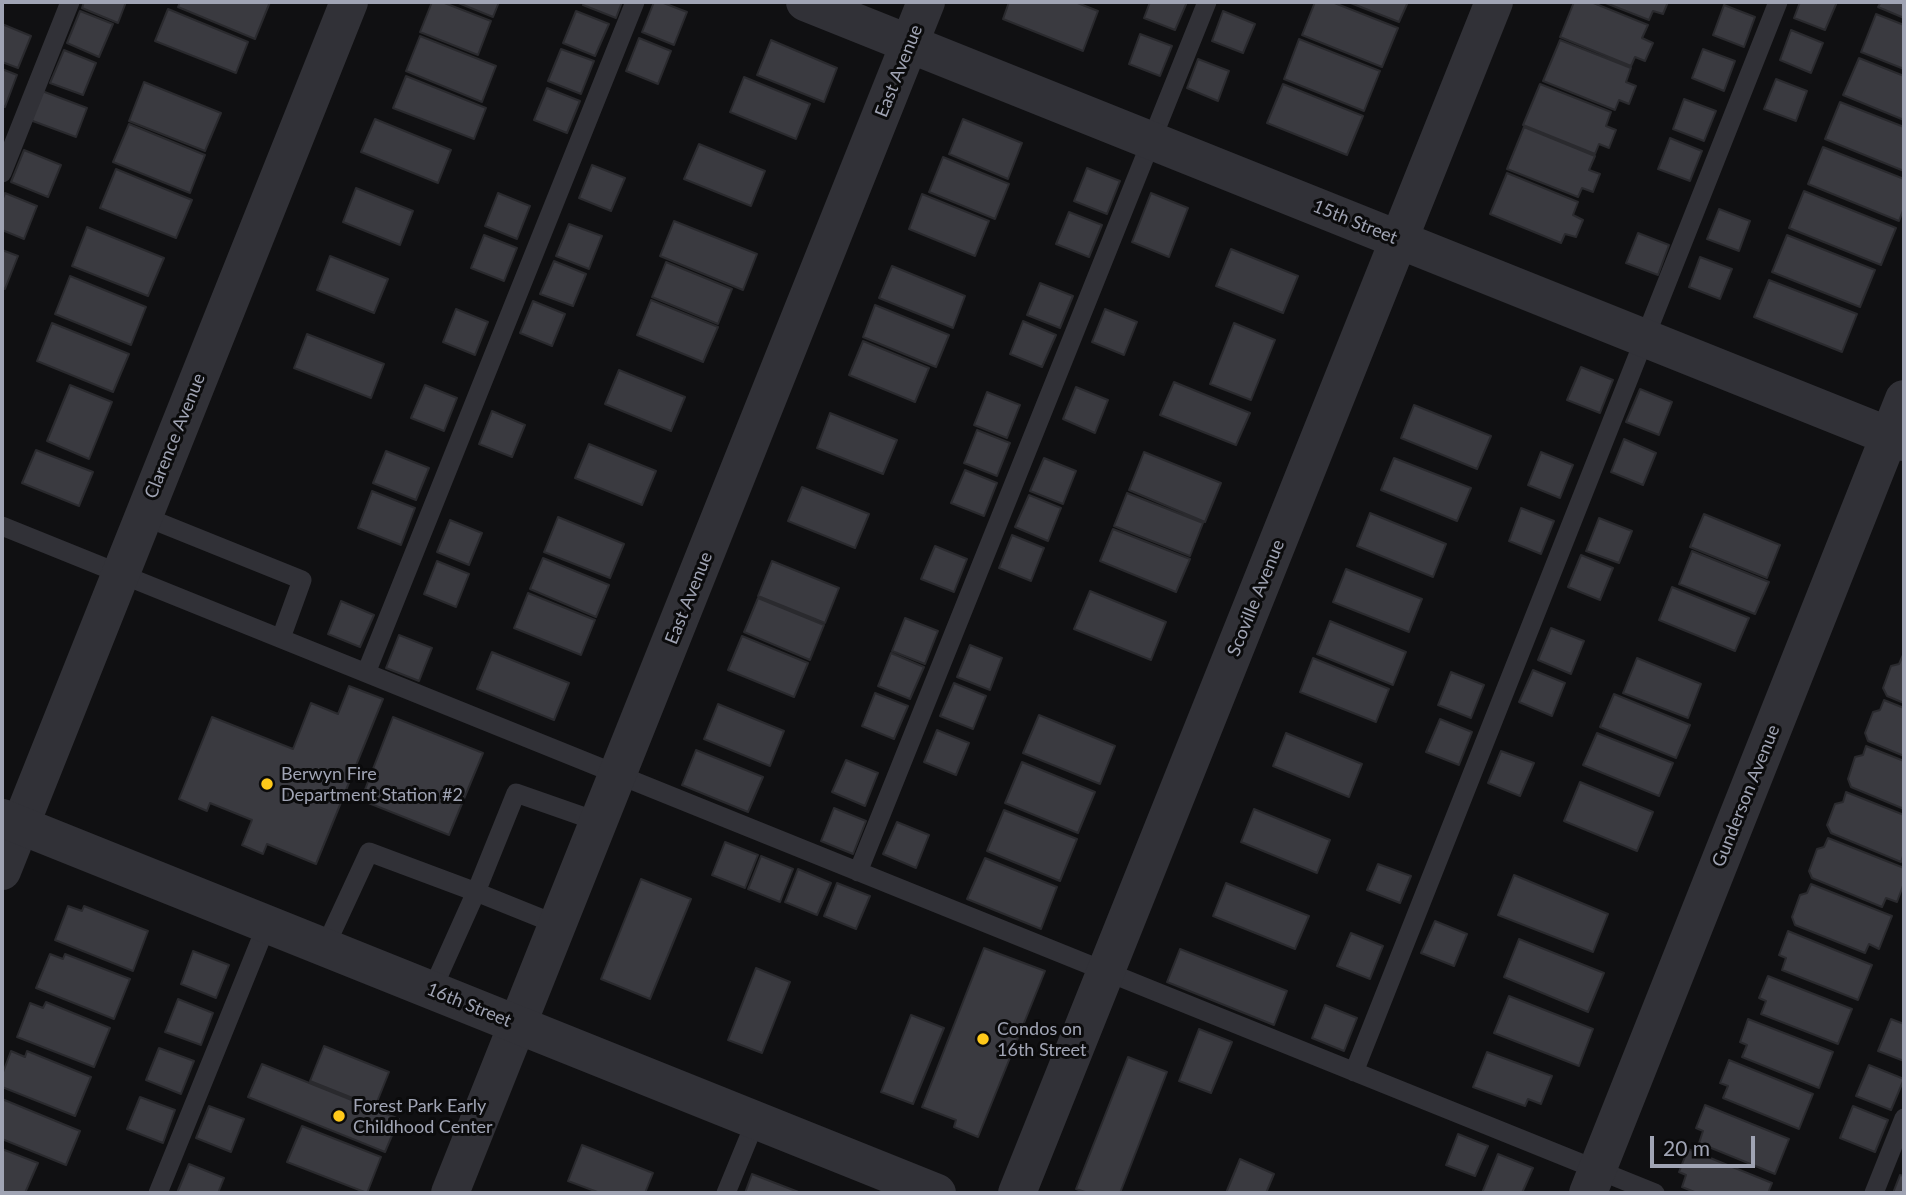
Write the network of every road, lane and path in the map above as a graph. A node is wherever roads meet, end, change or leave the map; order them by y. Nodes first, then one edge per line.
1 (70, 2) edge
2 (349, 2) edge
3 (635, 2) edge
4 (805, 2) edge
5 (926, 2) edge
6 (1207, 2) edge
7 (1494, 2) edge
8 (1778, 2) edge
9 (910, 44) junction
10 (1151, 140) junction
11 (2, 173) edge
12 (1399, 239) junction
13 (1645, 338) junction
14 (1904, 399) edge
15 (1897, 439) edge
16 (143, 516) junction
17 (2, 526) edge
18 (120, 574) junction
19 (281, 638) junction
20 (366, 673) junction
21 (618, 775) junction
22 (11, 821) edge
23 (599, 822) junction
24 (2, 871) edge
25 (858, 872) junction
26 (476, 892) junction
27 (267, 924) junction
28 (558, 925) junction
29 (325, 947) junction
30 (1106, 972) junction
31 (432, 990) junction
32 (518, 1025) junction
33 (1354, 1072) junction
34 (1904, 1118) edge
35 (756, 1120) junction
36 (1592, 1182) edge
37 (158, 1193) edge
38 (450, 1193) edge
39 (726, 1193) edge
40 (937, 1193) edge
41 (1017, 1193) edge
42 (1655, 1193) edge
43 (1874, 1193) edge

1 - 11 lane
2 - 16 street, Clarence Avenue
3 - 20 lane
4 - 9 street, 15th Street
5 - 9 street, East Avenue
6 - 10 lane
7 - 12 street, Scoville Avenue
8 - 13 lane
9 - 10 street, 15th Street
9 - 21 street, East Avenue
10 - 12 street, 15th Street
10 - 25 lane
12 - 13 street, 15th Street
12 - 30 street, Scoville Avenue
13 - 15 street, 15th Street
13 - 33 lane
14 - 15 street, Gunderson Avenue
15 - 36 street, Gunderson Avenue
16 - 18 street, Clarence Avenue
16 - 19 lane
17 - 18 lane
18 - 19 lane
18 - 22 street, Clarence Avenue
19 - 20 lane
20 - 21 lane
21 - 23 street, East Avenue
21 - 25 lane
22 - 24 street, Clarence Avenue
22 - 27 street, 16th Street
23 - 26 lane
23 - 28 street, East Avenue
25 - 30 lane
26 - 28 lane
26 - 29 lane
26 - 31 lane
27 - 29 street, 16th Street
27 - 37 lane
28 - 32 street, East Avenue
29 - 31 street, 16th Street
30 - 33 lane
30 - 41 street, Scoville Avenue
31 - 32 street, 16th Street
32 - 35 street, 16th Street
32 - 38 street, East Avenue
33 - 36 lane
34 - 43 lane
35 - 39 lane
35 - 40 street, 16th Street
36 - 42 lane

